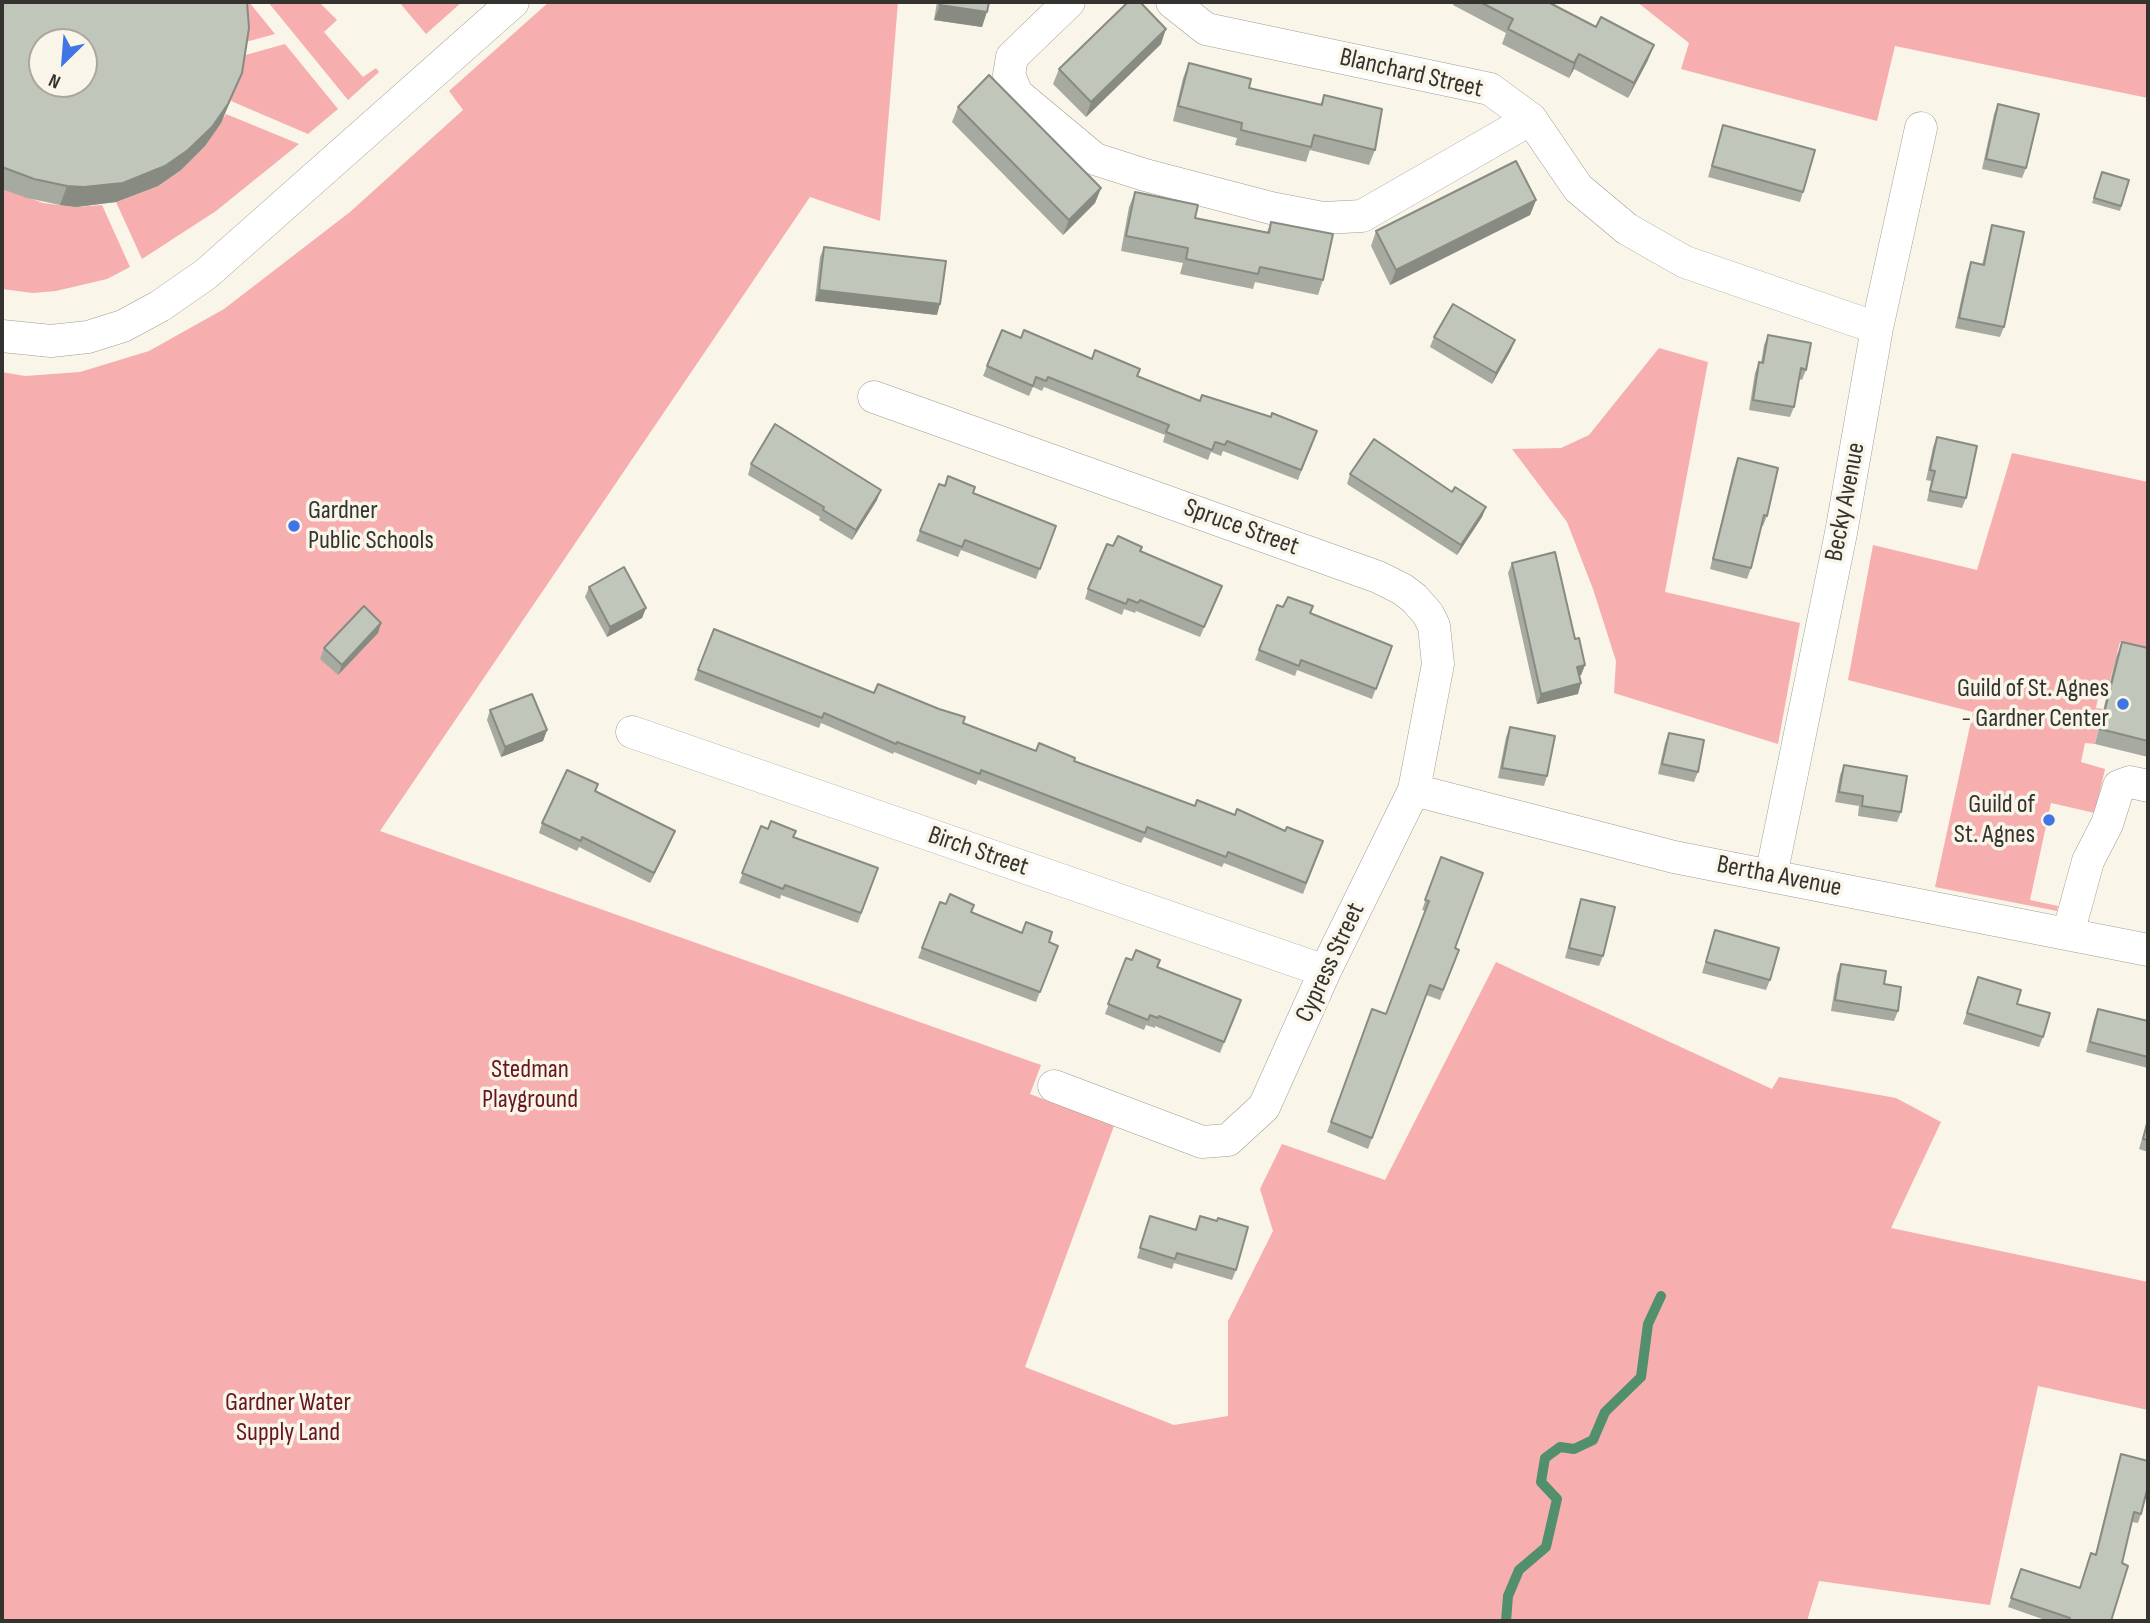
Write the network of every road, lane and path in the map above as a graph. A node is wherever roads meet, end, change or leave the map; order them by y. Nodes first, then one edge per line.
1 (513, 2) edge
2 (1069, 2) edge
3 (1172, 2) edge
4 (1531, 119) junction
5 (1921, 128) dead end
6 (1877, 328) junction
7 (2, 336) edge
8 (874, 397) dead end
9 (632, 732) dead end
10 (2148, 786) edge
11 (1414, 790) junction
12 (1771, 876) junction
13 (2068, 934) junction
14 (2148, 950) edge
15 (1325, 971) junction
16 (1054, 1086) dead end

1 - 7 street
2 - 4 street
3 - 4 street, Blanchard Street
4 - 6 street, Blanchard Street
5 - 6 street, Becky Avenue
6 - 12 street, Becky Avenue
8 - 11 street, Spruce Street
9 - 15 street, Birch Street
10 - 13 street
11 - 12 street, Bertha Avenue
11 - 15 street, Cypress Street
12 - 13 street, Bertha Avenue
13 - 14 street, Bertha Avenue
15 - 16 street, Cypress Street

